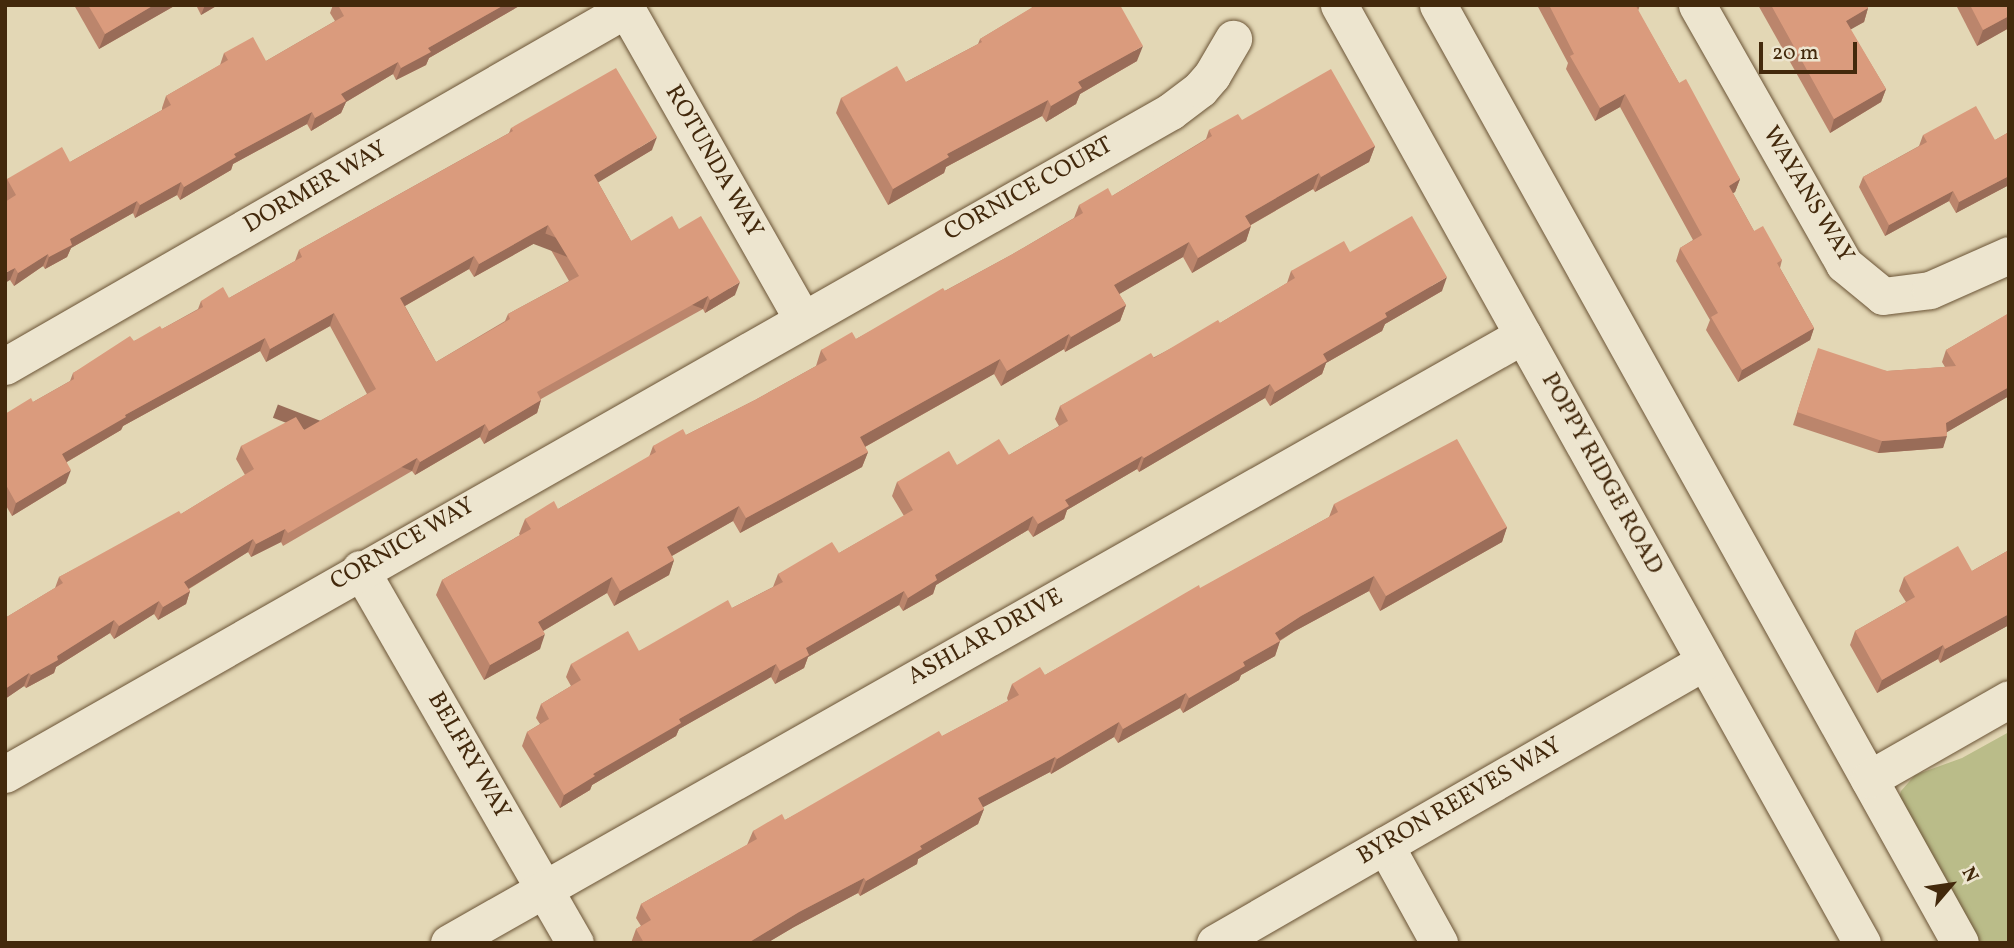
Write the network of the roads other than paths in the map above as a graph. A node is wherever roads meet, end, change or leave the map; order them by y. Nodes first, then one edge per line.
1 (1339, 5) edge
2 (1438, 5) edge
3 (1698, 5) edge
4 (625, 7) edge
5 (1233, 39) dead end
6 (2009, 255) edge
7 (802, 318) junction
8 (1523, 335) junction
9 (5, 366) edge
10 (360, 569) junction
11 (1705, 661) junction
12 (2009, 699) edge
13 (5, 774) edge
14 (1869, 779) junction
15 (1385, 845) junction
16 (544, 888) junction
17 (449, 943) edge
18 (575, 943) edge
19 (1215, 943) edge
20 (1439, 943) edge
21 (1862, 943) edge
22 (1960, 943) edge

1 - 8 street, POPPY RIDGE ROAD
2 - 14 street
3 - 6 street, WAYANS WAY
4 - 7 street, ROTUNDA WAY
4 - 9 street, DORMER WAY
5 - 7 street, CORNICE COURT
7 - 10 street, CORNICE WAY
8 - 11 street, POPPY RIDGE ROAD
8 - 16 street, ASHLAR DRIVE
10 - 13 street, CORNICE WAY
10 - 16 street, BELFRY WAY
11 - 15 street, BYRON REEVES WAY
11 - 21 street, POPPY RIDGE ROAD
12 - 14 street
14 - 22 street
15 - 19 street, BYRON REEVES WAY
15 - 20 street
16 - 17 street, ASHLAR DRIVE
16 - 18 street, BELFRY WAY

